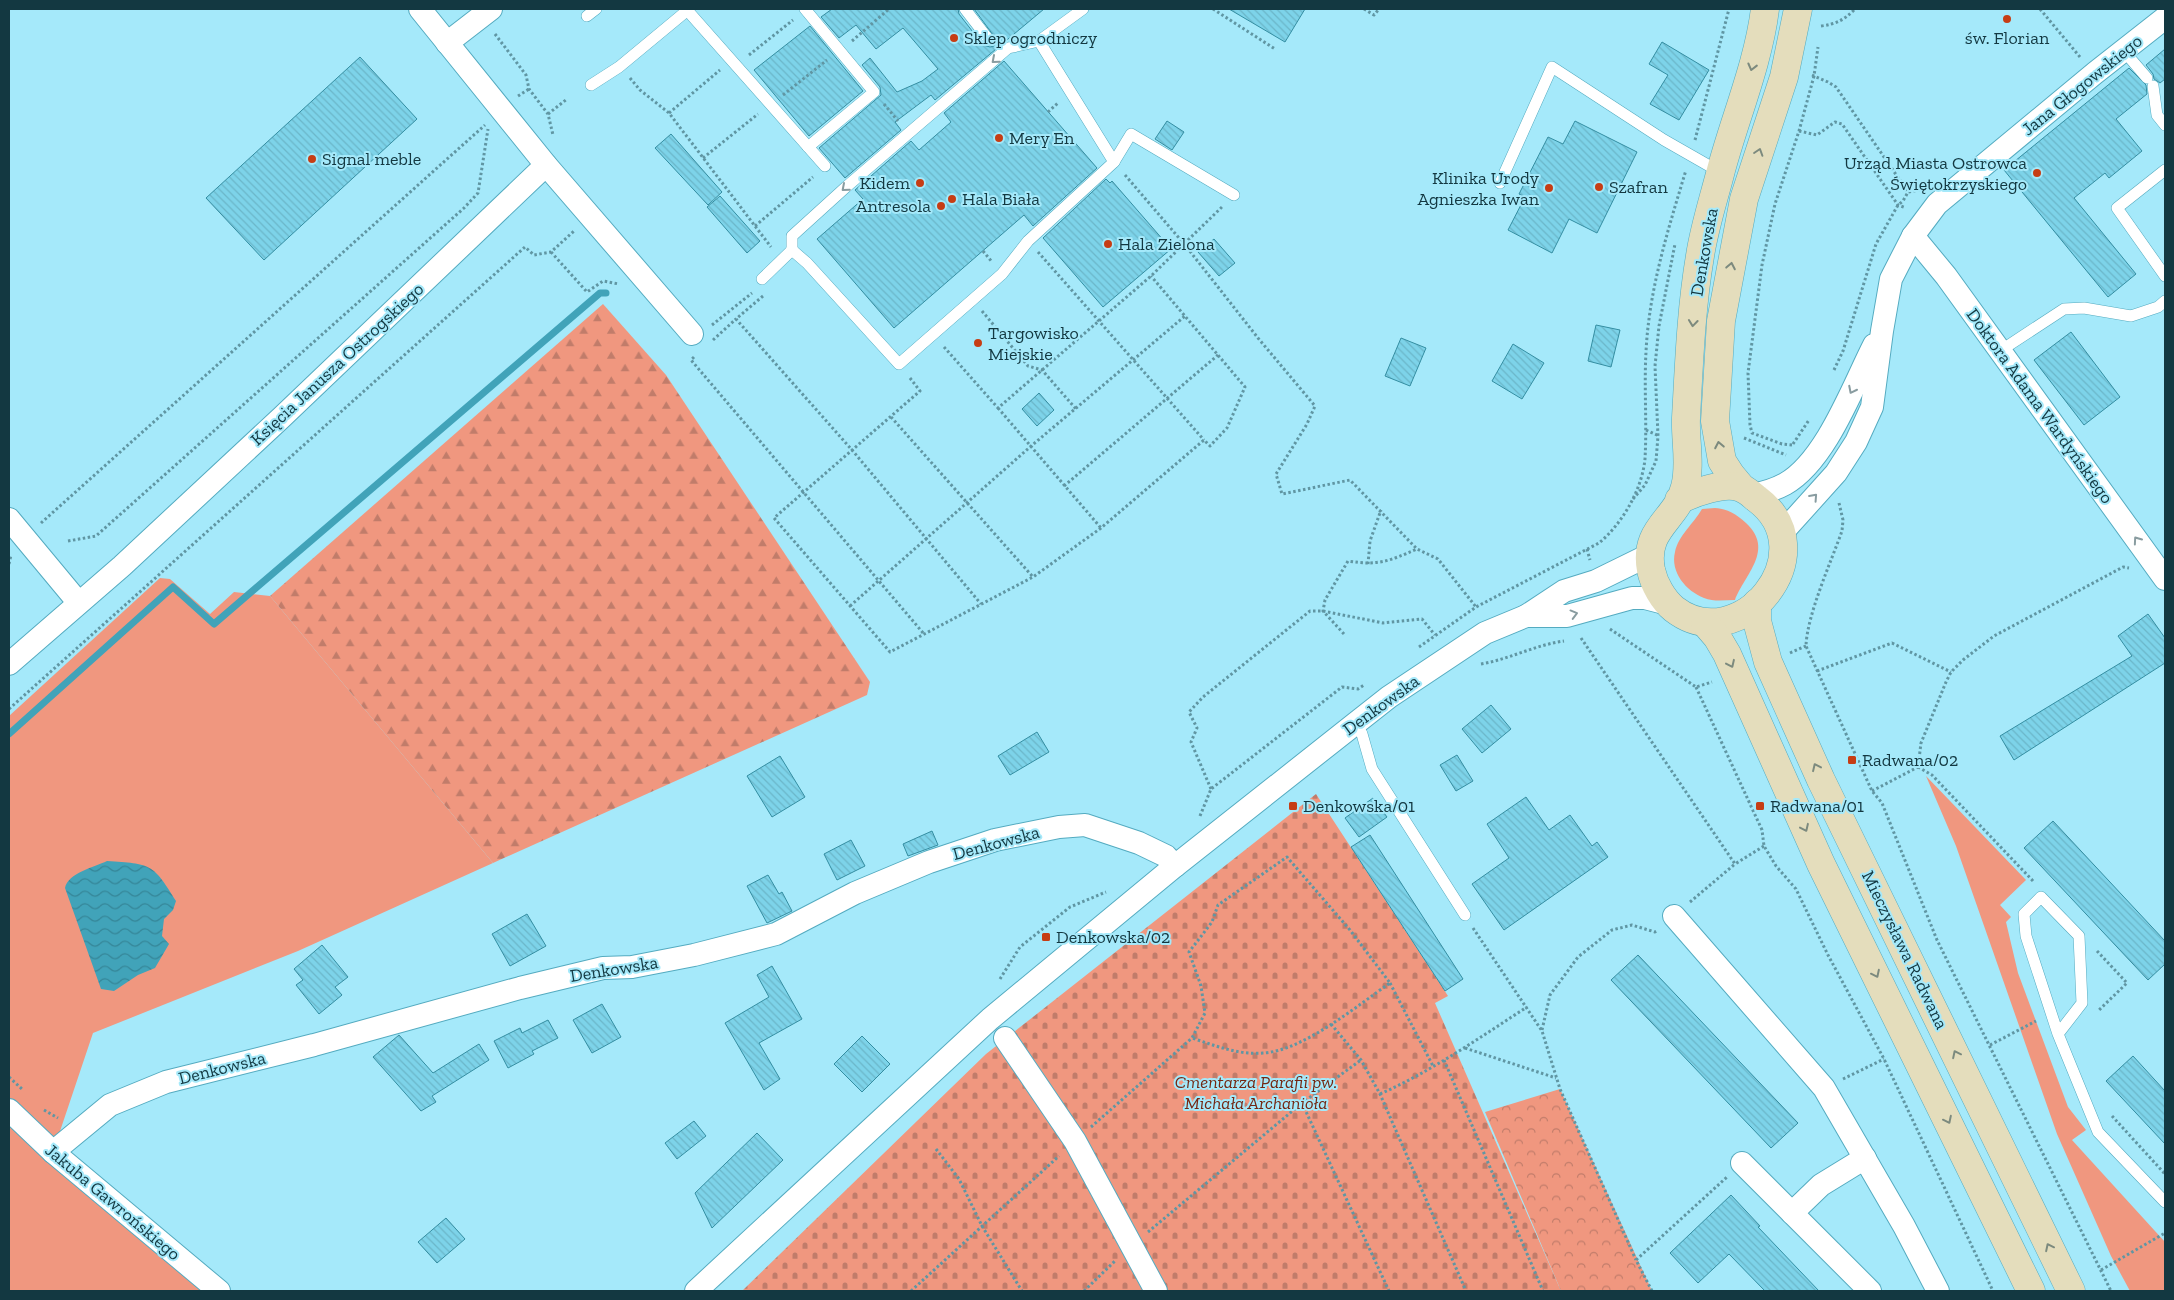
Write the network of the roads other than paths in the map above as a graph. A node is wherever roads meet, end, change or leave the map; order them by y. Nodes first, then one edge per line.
1 (420, 9) edge
2 (688, 9) edge
3 (804, 9) edge
4 (965, 9) edge
5 (1084, 9) edge
6 (1764, 9) edge
7 (1811, 13) edge
8 (489, 18) edge
9 (2165, 18) edge
10 (989, 40) dead end
11 (1039, 40) junction
12 (447, 43) junction
13 (2123, 50) junction
14 (591, 85) dead end
15 (2165, 125) edge
16 (808, 147) junction
17 (1114, 162) junction
18 (546, 165) junction
19 (825, 166) road end
20 (2165, 170) edge
21 (1720, 172) junction
22 (1500, 183) dead end
23 (1234, 195) road end
24 (1913, 236) junction
25 (792, 250) junction
26 (764, 276) road end
27 (2165, 276) edge
28 (2165, 301) edge
29 (1882, 330) junction
30 (700, 344) road end
31 (2000, 351) junction
32 (1746, 491) junction
33 (1679, 500) junction
34 (9, 519) edge
35 (1782, 533) junction
36 (1649, 555) junction
37 (2165, 579) edge
38 (78, 602) junction
39 (1757, 603) junction
40 (1668, 604) junction
41 (1526, 616) junction
42 (1705, 623) junction
43 (9, 664) edge
44 (1356, 723) junction
45 (1175, 866) junction
46 (1465, 915) road end
47 (1674, 916) road end
48 (2058, 1034) junction
49 (1005, 1038) dead end
50 (9, 1110) edge
51 (53, 1152) junction
52 (1865, 1158) junction
53 (1742, 1164) road end
54 (2165, 1202) edge
55 (1792, 1213) junction
56 (219, 1291) edge
57 (696, 1291) edge
58 (1156, 1291) edge
59 (1870, 1291) edge
60 (1938, 1291) edge
61 (2031, 1291) edge
62 (2071, 1291) edge

1 - 12 street
2 - 14 lane
2 - 16 lane
3 - 16 lane
4 - 10 lane
5 - 11 lane
6 -> 21 main road, Denkowska
32 -> 7 main road, Denkowska
8 - 12 street
9 - 13 street, Jana Głogowskiego
11 - 17 lane
11 -> 25 lane
12 - 18 street
13 - 15 lane
13 - 24 street, Jana Głogowskiego
16 - 19 lane
17 - 23 lane
17 - 25 lane
18 - 30 street
18 - 38 street, Księcia Janusza Ostrogskiego
20 - 27 lane
21 - 22 lane
21 -> 33 main road, Denkowska
24 - 29 street, Jana Głogowskiego
24 - 31 street, Doktora Adama Wardyńskiego
25 - 26 lane
28 - 31 lane
29 -> 32 street
35 -> 29 street
37 -> 31 street, Doktora Adama Wardyńskiego
32 - 33 main road
32 - 35 main road
33 - 36 main road
34 - 38 street
35 - 39 main road
36 - 40 main road
36 - 41 street, Denkowska
38 - 43 street, Księcia Janusza Ostrogskiego
39 - 42 main road
62 -> 39 main road, Mieczysława Radwana
41 -> 40 street, Denkowska
40 - 42 main road
41 - 44 street, Denkowska
42 -> 61 main road, Mieczysława Radwana
44 - 45 street, Denkowska
44 - 46 lane
45 - 51 street, Denkowska
45 - 57 street, Denkowska
47 - 52 street
48 - 48 lane
48 - 54 lane
49 - 58 street
50 - 51 street, Jakuba Gawrońskiego
51 - 56 street, Jakuba Gawrońskiego
52 - 55 street
52 - 60 street
53 - 55 street
55 - 59 street

